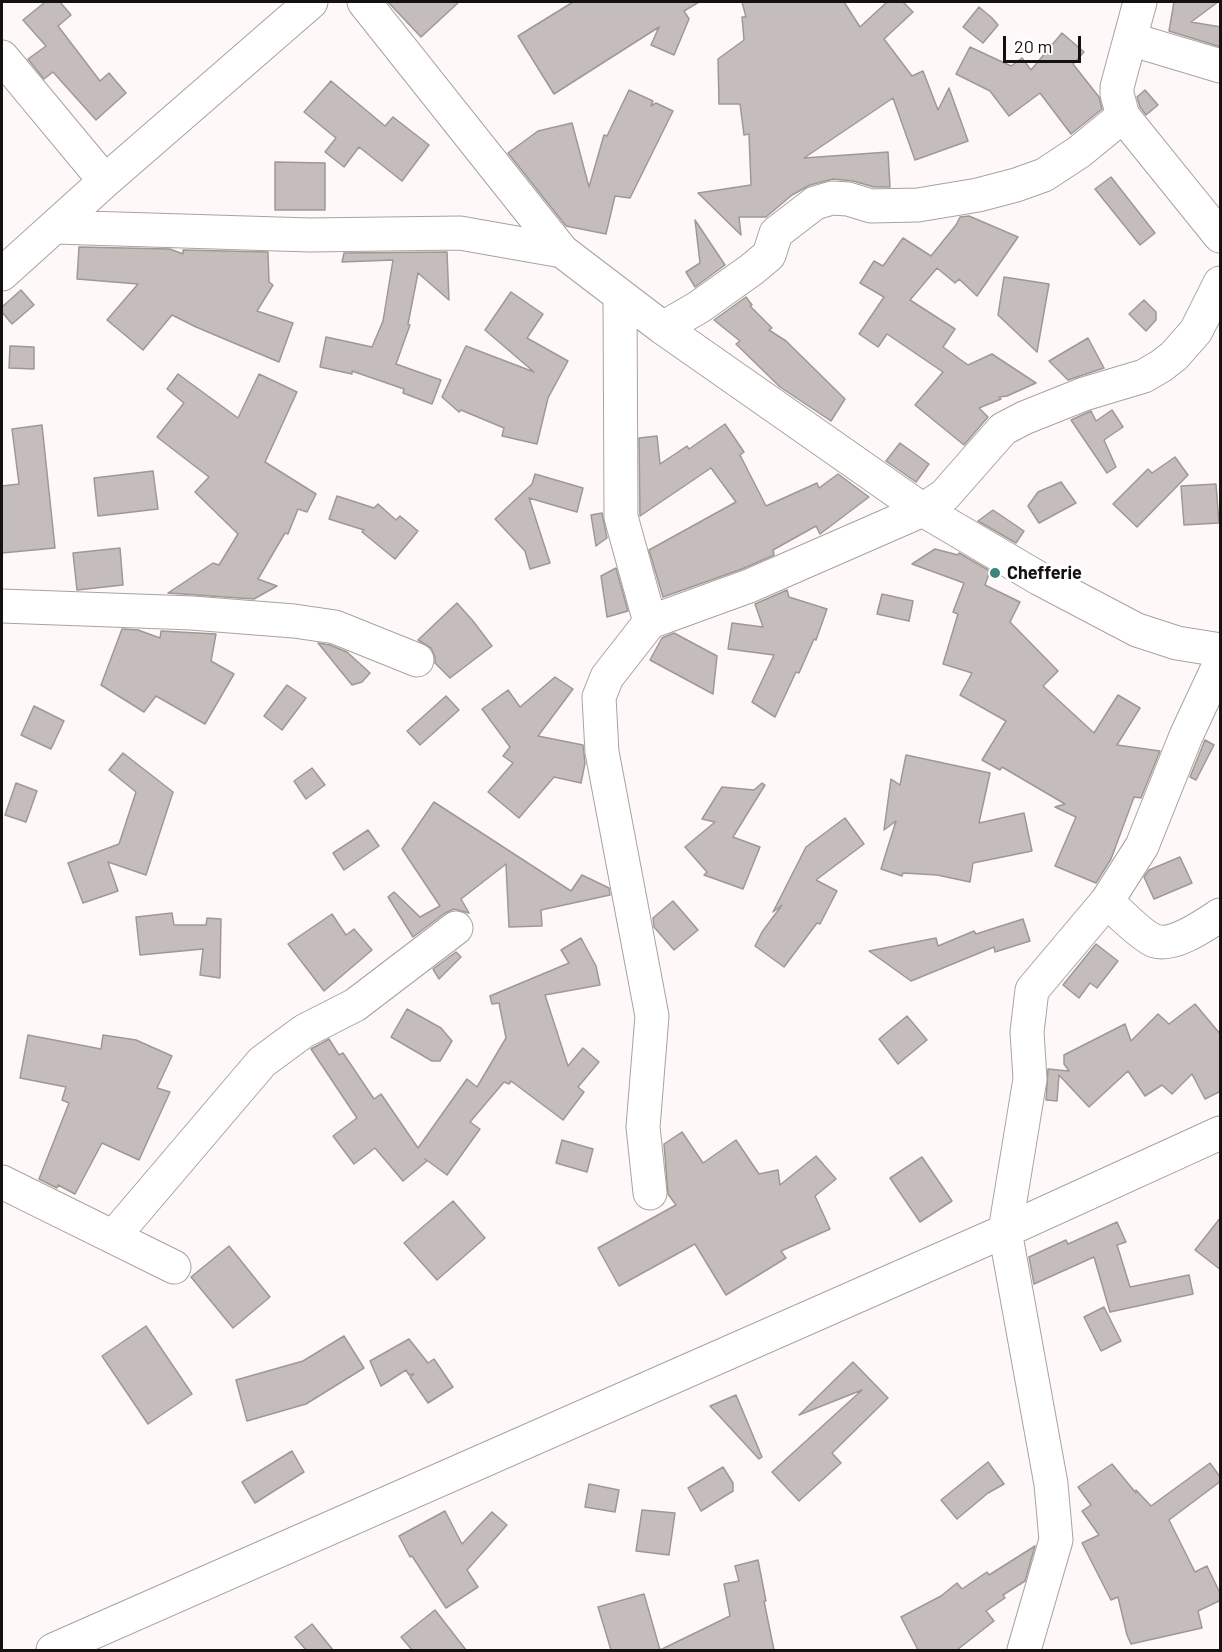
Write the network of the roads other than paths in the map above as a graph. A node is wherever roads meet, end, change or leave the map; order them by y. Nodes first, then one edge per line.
1 (311, 2) edge
2 (364, 2) edge
3 (1140, 2) edge
4 (1130, 39) junction
5 (2, 57) edge
6 (1221, 66) edge
7 (1123, 116) junction
8 (105, 181) junction
9 (55, 227) junction
10 (1221, 236) edge
11 (562, 251) junction
12 (2, 274) edge
13 (1221, 283) edge
14 (620, 296) junction
15 (663, 328) junction
16 (923, 510) junction
17 (2, 606) edge
18 (650, 622) junction
19 (1221, 650) edge
20 (417, 660) dead end
21 (1221, 663) edge
22 (1107, 901) junction
23 (1221, 915) edge
24 (456, 928) dead end
25 (1221, 1133) edge
26 (2, 1182) edge
27 (650, 1193) dead end
28 (1005, 1231) junction
29 (114, 1236) junction
30 (174, 1267) dead end
31 (53, 1650) edge
32 (1024, 1650) edge

1 - 8 street
2 - 11 street
3 - 4 street
4 - 6 street
4 - 7 street
5 - 8 street
7 - 10 street
7 - 15 street
8 - 9 street
9 - 11 street
9 - 12 street
11 - 14 street
13 - 16 street
14 - 15 street
14 - 18 street
15 - 16 street
16 - 18 street
16 - 19 street
17 - 20 street
18 - 27 street
21 - 22 street
22 - 23 street
22 - 28 street
24 - 29 street
25 - 28 street
26 - 29 street
28 - 31 street
28 - 32 street
29 - 30 street

